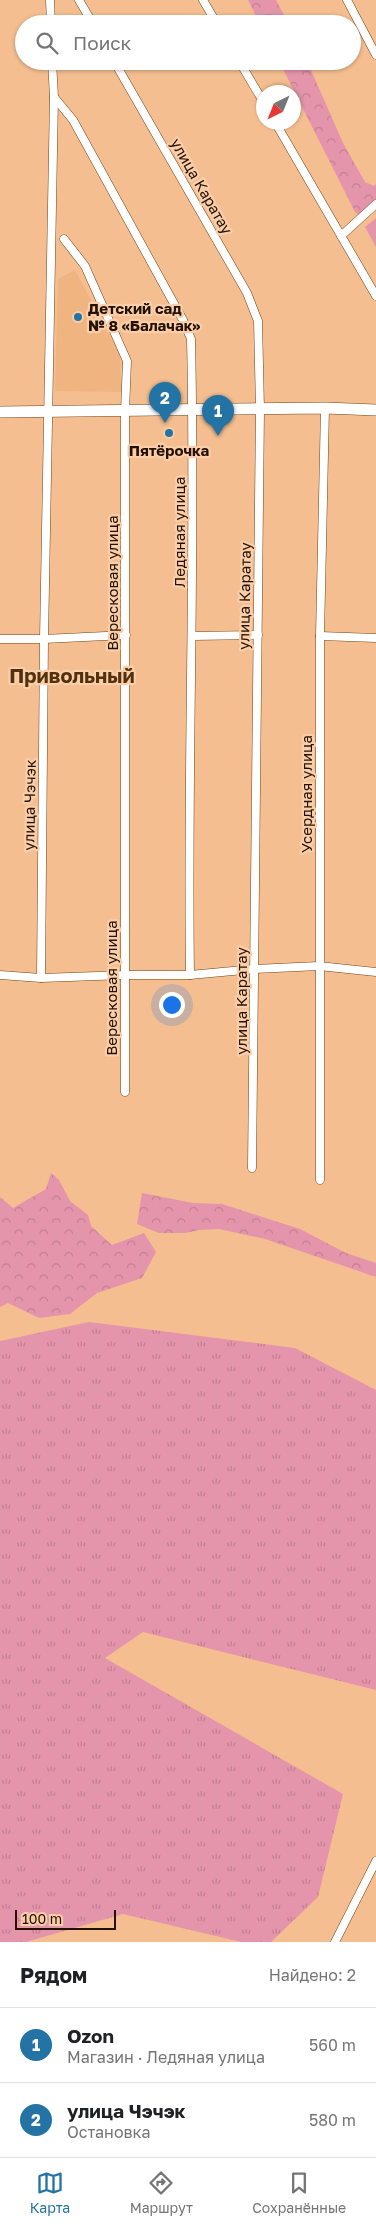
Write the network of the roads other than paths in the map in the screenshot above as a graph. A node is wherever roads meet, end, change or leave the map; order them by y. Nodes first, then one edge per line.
1 (50, 0) edge
2 (79, 0) edge
3 (203, 0) edge
4 (347, 0) edge
5 (51, 15) edge
6 (88, 15) edge
7 (212, 15) edge
8 (355, 15) edge
9 (361, 27) edge
10 (376, 55) edge
11 (52, 70) edge
12 (119, 70) edge
13 (244, 70) edge
14 (256, 90) edge
15 (54, 97) junction
16 (280, 130) edge
17 (376, 204) edge
18 (341, 236) junction
19 (64, 239) dead end
20 (376, 296) edge
21 (326, 408) junction
22 (260, 409) junction
23 (48, 410) junction
24 (376, 410) edge
25 (125, 411) junction
26 (193, 411) junction
27 (0, 412) edge
28 (126, 634) junction
29 (258, 635) junction
30 (193, 636) junction
31 (320, 636) junction
32 (0, 638) edge
33 (376, 638) edge
34 (44, 639) junction
35 (319, 966) junction
36 (254, 968) junction
37 (376, 972) edge
38 (0, 975) edge
39 (125, 975) junction
40 (190, 975) junction
41 (41, 978) junction
42 (125, 1092) dead end
43 (252, 1168) dead end
44 (320, 1180) dead end
45 (376, 1861) edge
46 (335, 1942) edge

1 - 5 street
2 - 6 street
3 - 7 street
4 - 8 street
9 - 10 street
11 - 15 street, улица Чэчэк
12 - 22 street, улица Каратау
13 - 14 street
15 - 23 street, улица Чэчэк
15 - 26 street, Ледяная улица
16 - 18 street
17 - 18 street
18 - 20 street
19 - 25 street, Вересковая улица
21 - 22 street
21 - 24 street
21 - 31 street, Усердная улица
22 - 26 street
22 - 29 street, улица Каратау
23 - 25 street
23 - 27 street
23 - 34 street, улица Чэчэк
25 - 26 street
25 - 28 street, Вересковая улица
26 - 30 street, Ледяная улица
28 - 34 street
28 - 39 street, Вересковая улица
29 - 30 street
29 - 36 street, улица Каратау
30 - 40 street, Ледяная улица
31 - 33 street
31 - 35 street, Усердная улица
32 - 34 street
34 - 41 street, улица Чэчэк
35 - 36 street
35 - 37 street
35 - 44 street, Усердная улица
36 - 40 street
36 - 43 street, улица Каратау
38 - 41 street
39 - 40 street
39 - 41 street
39 - 42 street, Вересковая улица
45 - 46 street

